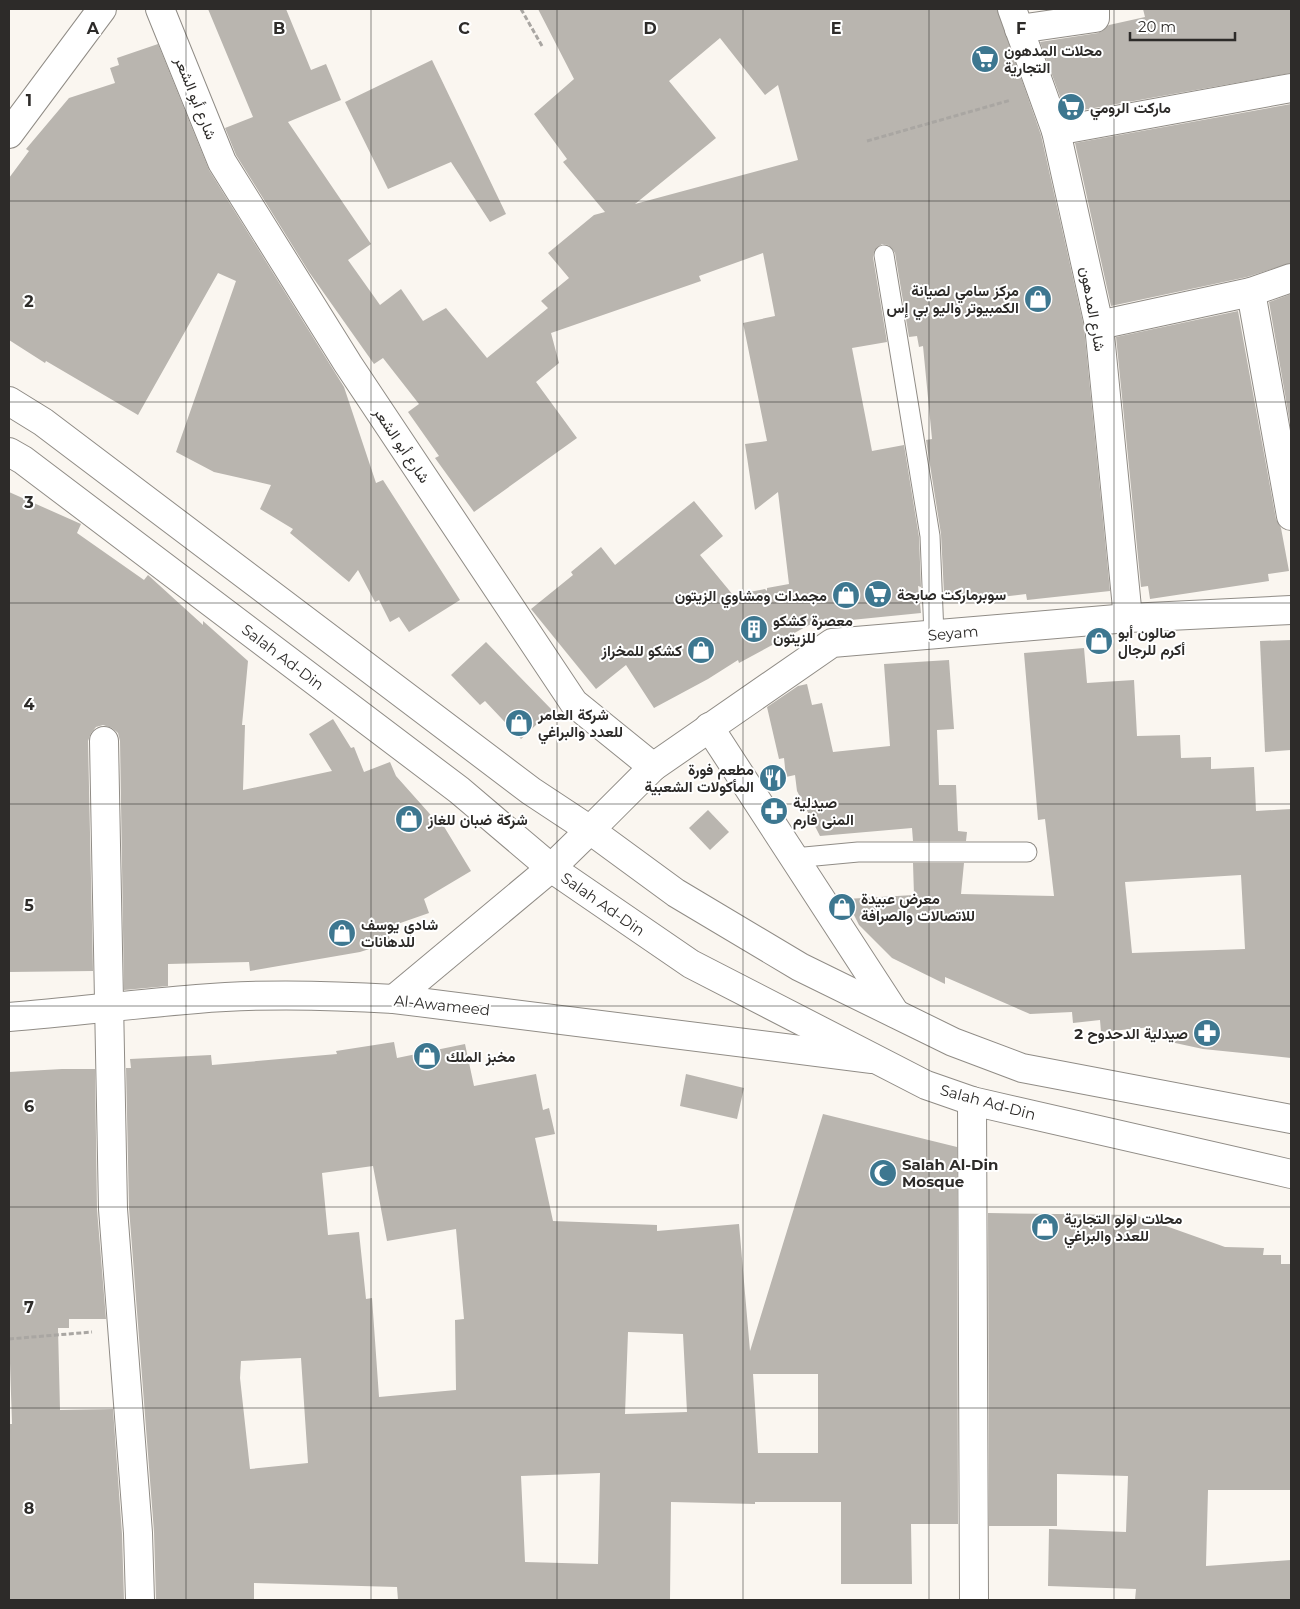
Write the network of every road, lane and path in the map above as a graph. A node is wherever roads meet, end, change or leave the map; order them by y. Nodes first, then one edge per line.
1 (102, 9) edge
2 (160, 9) edge
3 (521, 9) edge
4 (1095, 9) edge
5 (1016, 19) edge
6 (542, 46) dead end
7 (1291, 88) edge
8 (1041, 92) junction
9 (1056, 131) junction
10 (9, 134) edge
11 (868, 141) dead end
12 (884, 255) dead end
13 (1291, 278) edge
14 (1251, 292) junction
15 (1099, 325) junction
16 (9, 401) edge
17 (9, 452) edge
18 (1288, 472) edge
19 (1291, 516) edge
20 (1291, 610) edge
21 (1128, 618) junction
22 (934, 635) junction
23 (709, 728) junction
24 (104, 740) dead end
25 (653, 767) junction
26 (590, 830) junction
27 (1027, 852) dead end
28 (794, 858) junction
29 (551, 868) junction
30 (394, 999) junction
31 (109, 1009) junction
32 (895, 1013) junction
33 (9, 1017) edge
34 (874, 1059) junction
35 (972, 1101) junction
36 (1291, 1119) edge
37 (1291, 1174) edge
38 (122, 1327) junction
39 (9, 1339) edge
40 (140, 1600) edge
41 (974, 1600) edge

1 - 10 main road
2 - 25 main road, شارع أبو الشعر
3 - 6 path
4 - 5 main road
5 - 8 main road, شارع المدهون
7 - 9 main road
8 - 9 main road, شارع المدهون
8 - 11 path
9 - 15 main road, شارع المدهون
12 - 22 lane
13 - 14 main road
14 - 15 main road
14 - 18 main road
15 - 21 main road, شارع المدهون
16 - 26 main road
17 - 29 main road, Salah Ad-Din
18 - 19 main road
20 - 21 main road, Seyam
21 - 22 main road, Seyam
22 - 23 main road, Seyam
23 - 25 main road, Seyam
23 - 28 main road
24 - 31 main road
25 - 26 main road
26 - 29 main road
26 - 32 main road
27 - 28 lane
28 - 32 main road
29 - 30 main road
29 - 34 main road, Salah Ad-Din
30 - 31 main road, Al-Awameed
30 - 34 main road, Al-Awameed
31 - 33 main road, Al-Awameed
31 - 38 main road
32 - 36 main road
34 - 35 main road, Salah Ad-Din
35 - 37 main road, Salah Ad-Din
35 - 41 main road
38 - 39 path
38 - 40 main road

